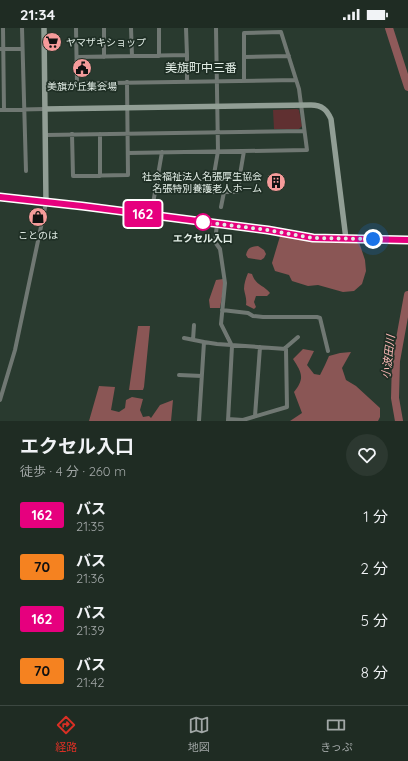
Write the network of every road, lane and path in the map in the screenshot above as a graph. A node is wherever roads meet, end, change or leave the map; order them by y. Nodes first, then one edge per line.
1 (2, 28) edge
2 (22, 28) edge
3 (44, 28) edge
4 (76, 28) edge
5 (104, 28) edge
6 (131, 28) edge
7 (159, 28) edge
8 (186, 28) edge
9 (216, 28) edge
10 (1, 49) edge
11 (22, 49) junction
12 (187, 55) junction
13 (132, 56) junction
14 (159, 56) junction
15 (289, 56) junction
16 (77, 57) junction
17 (104, 57) junction
18 (244, 57) junction
19 (2, 70) edge
20 (296, 80) junction
21 (217, 81) junction
22 (244, 81) junction
23 (126, 82) junction
24 (187, 82) junction
25 (45, 84) junction
26 (77, 84) junction
27 (301, 105) junction
28 (217, 107) junction
29 (127, 108) junction
30 (45, 109) junction
31 (2, 110) edge
32 (24, 110) junction
33 (304, 131) junction
34 (218, 132) junction
35 (127, 133) junction
36 (72, 134) junction
37 (100, 134) junction
38 (46, 135) junction
39 (218, 151) junction
40 (244, 151) junction
41 (162, 152) junction
42 (128, 153) junction
43 (26, 171) dead end
44 (100, 176) junction
45 (224, 192) junction
46 (0, 197) edge
47 (46, 202) junction
48 (221, 207) dead end
49 (151, 215) junction
50 (217, 224) junction
51 (346, 239) junction
52 (408, 240) edge
53 (222, 310) junction
54 (194, 325) dead end
55 (298, 337) dead end
56 (184, 338) dead end
57 (193, 340) junction
58 (204, 342) junction
59 (232, 346) junction
60 (260, 347) junction
61 (284, 349) junction
62 (328, 351) dead end
63 (179, 374) dead end
64 (202, 376) junction
65 (0, 400) edge
66 (255, 416) junction
67 (228, 420) edge
68 (199, 421) edge

1 - 10 street
2 - 11 street
3 - 25 street
4 - 16 street
5 - 17 street
6 - 13 street
7 - 14 street
8 - 12 street
9 - 21 street
10 - 11 street
10 - 19 street
11 - 32 street
12 - 14 street
12 - 24 street
13 - 14 street
13 - 17 street
15 - 18 street
15 - 18 street
15 - 20 street
16 - 17 street
16 - 26 street
18 - 22 street
19 - 31 street
20 - 22 street
20 - 27 street
21 - 22 street
21 - 24 street
21 - 28 street
23 - 24 street
23 - 26 street
23 - 29 street
25 - 26 street
25 - 30 street
27 - 28 street
27 - 33 street
27 - 51 street
28 - 29 street
28 - 34 street
29 - 30 street
29 - 35 street
30 - 32 street
30 - 38 street
31 - 32 street
32 - 43 street
33 - 34 street
33 - 40 street
34 - 35 street
34 - 39 street
35 - 37 street
35 - 42 street
36 - 37 street
36 - 38 street
36 - 44 street
37 - 44 street
38 - 47 street
39 - 40 street
39 - 41 street
39 - 45 street
40 - 45 street
41 - 42 street
41 - 49 street
42 - 44 street
45 - 48 street
46 - 47 main road
47 - 49 main road
47 - 65 street
49 - 50 main road
50 - 51 main road
50 - 53 street
51 - 52 main road
53 - 59 street
53 - 62 street
54 - 57 street
55 - 61 street
56 - 57 street
57 - 58 street
58 - 59 street
58 - 64 street
59 - 60 street
59 - 67 street
60 - 61 street
60 - 66 street
61 - 66 street
63 - 64 street
64 - 68 street
66 - 67 street

